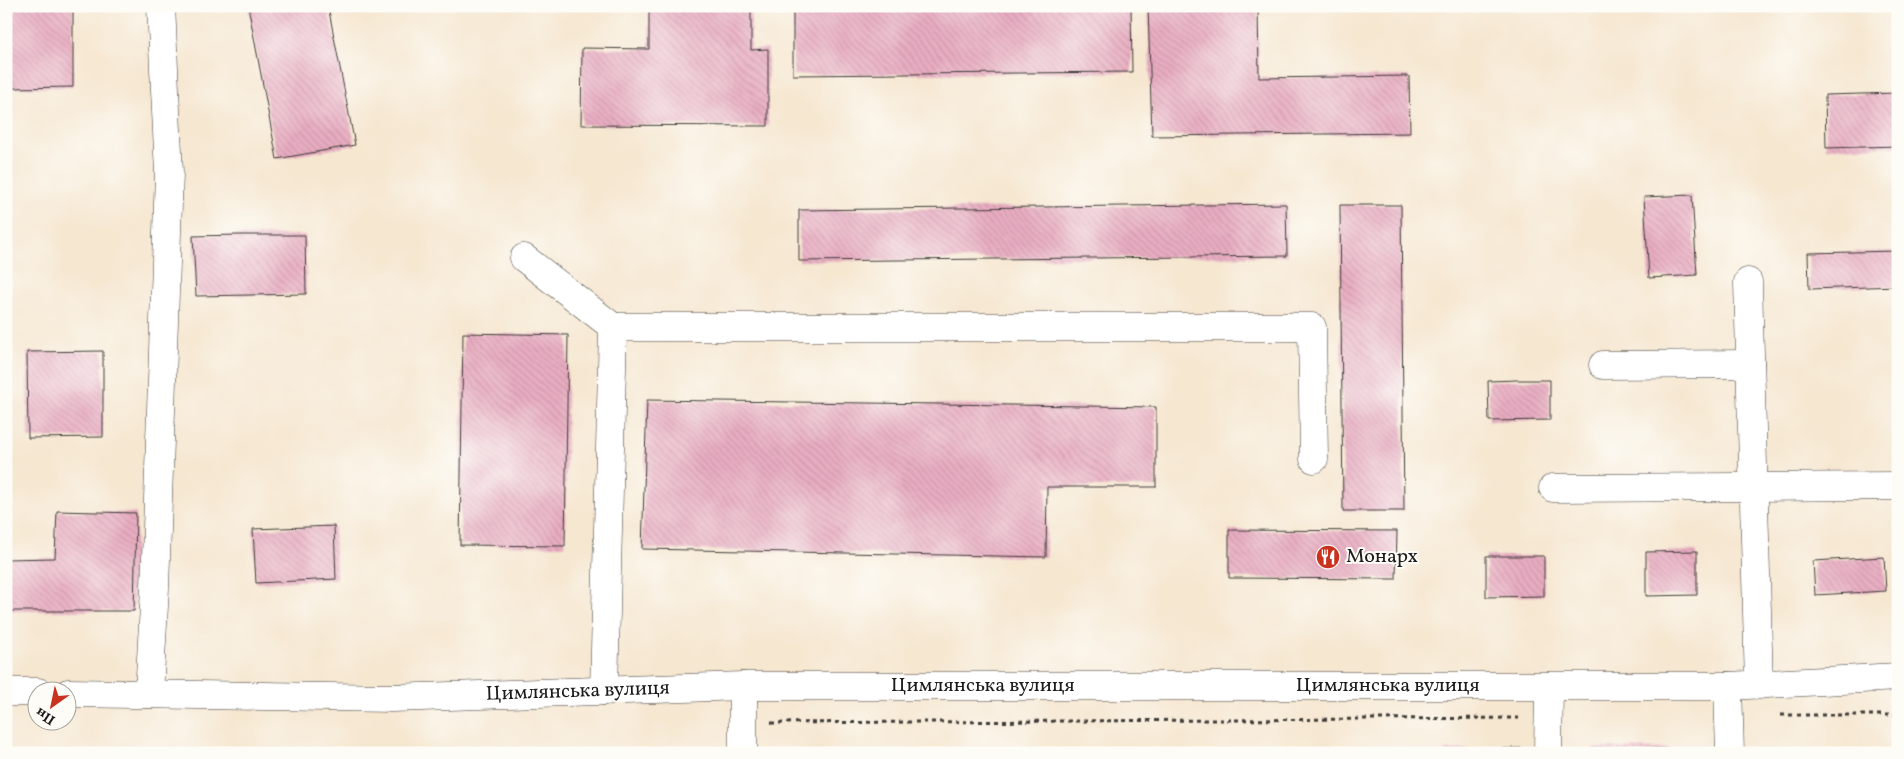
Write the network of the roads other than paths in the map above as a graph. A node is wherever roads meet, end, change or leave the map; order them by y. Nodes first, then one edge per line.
1 (161, 6) edge
2 (524, 258) dead end
3 (1748, 282) dead end
4 (613, 327) junction
5 (1750, 364) junction
6 (1603, 365) dead end
7 (1314, 459) dead end
8 (1898, 486) edge
9 (1754, 487) junction
10 (1553, 488) dead end
11 (1898, 677) edge
12 (1759, 685) junction
13 (743, 686) junction
14 (1728, 686) junction
15 (1549, 687) junction
16 (604, 691) junction
17 (6, 692) edge
18 (28, 692) edge
19 (78, 693) edge
20 (149, 694) junction
21 (743, 753) edge
22 (1548, 753) edge
23 (1730, 753) edge

1 - 20 street
2 - 4 street
3 - 5 street
4 - 7 street
4 - 16 street
5 - 6 street
5 - 9 street
8 - 9 street
9 - 10 street
9 - 12 street
11 - 12 street, Цимлянська вулиця
12 - 14 street, Цимлянська вулиця
13 - 15 street, Цимлянська вулиця
13 - 16 street, Цимлянська вулиця
13 - 21 street
14 - 15 street, Цимлянська вулиця
14 - 23 street
15 - 22 street
16 - 20 street, Цимлянська вулиця
17 - 18 street
19 - 20 street, Цимлянська вулиця

